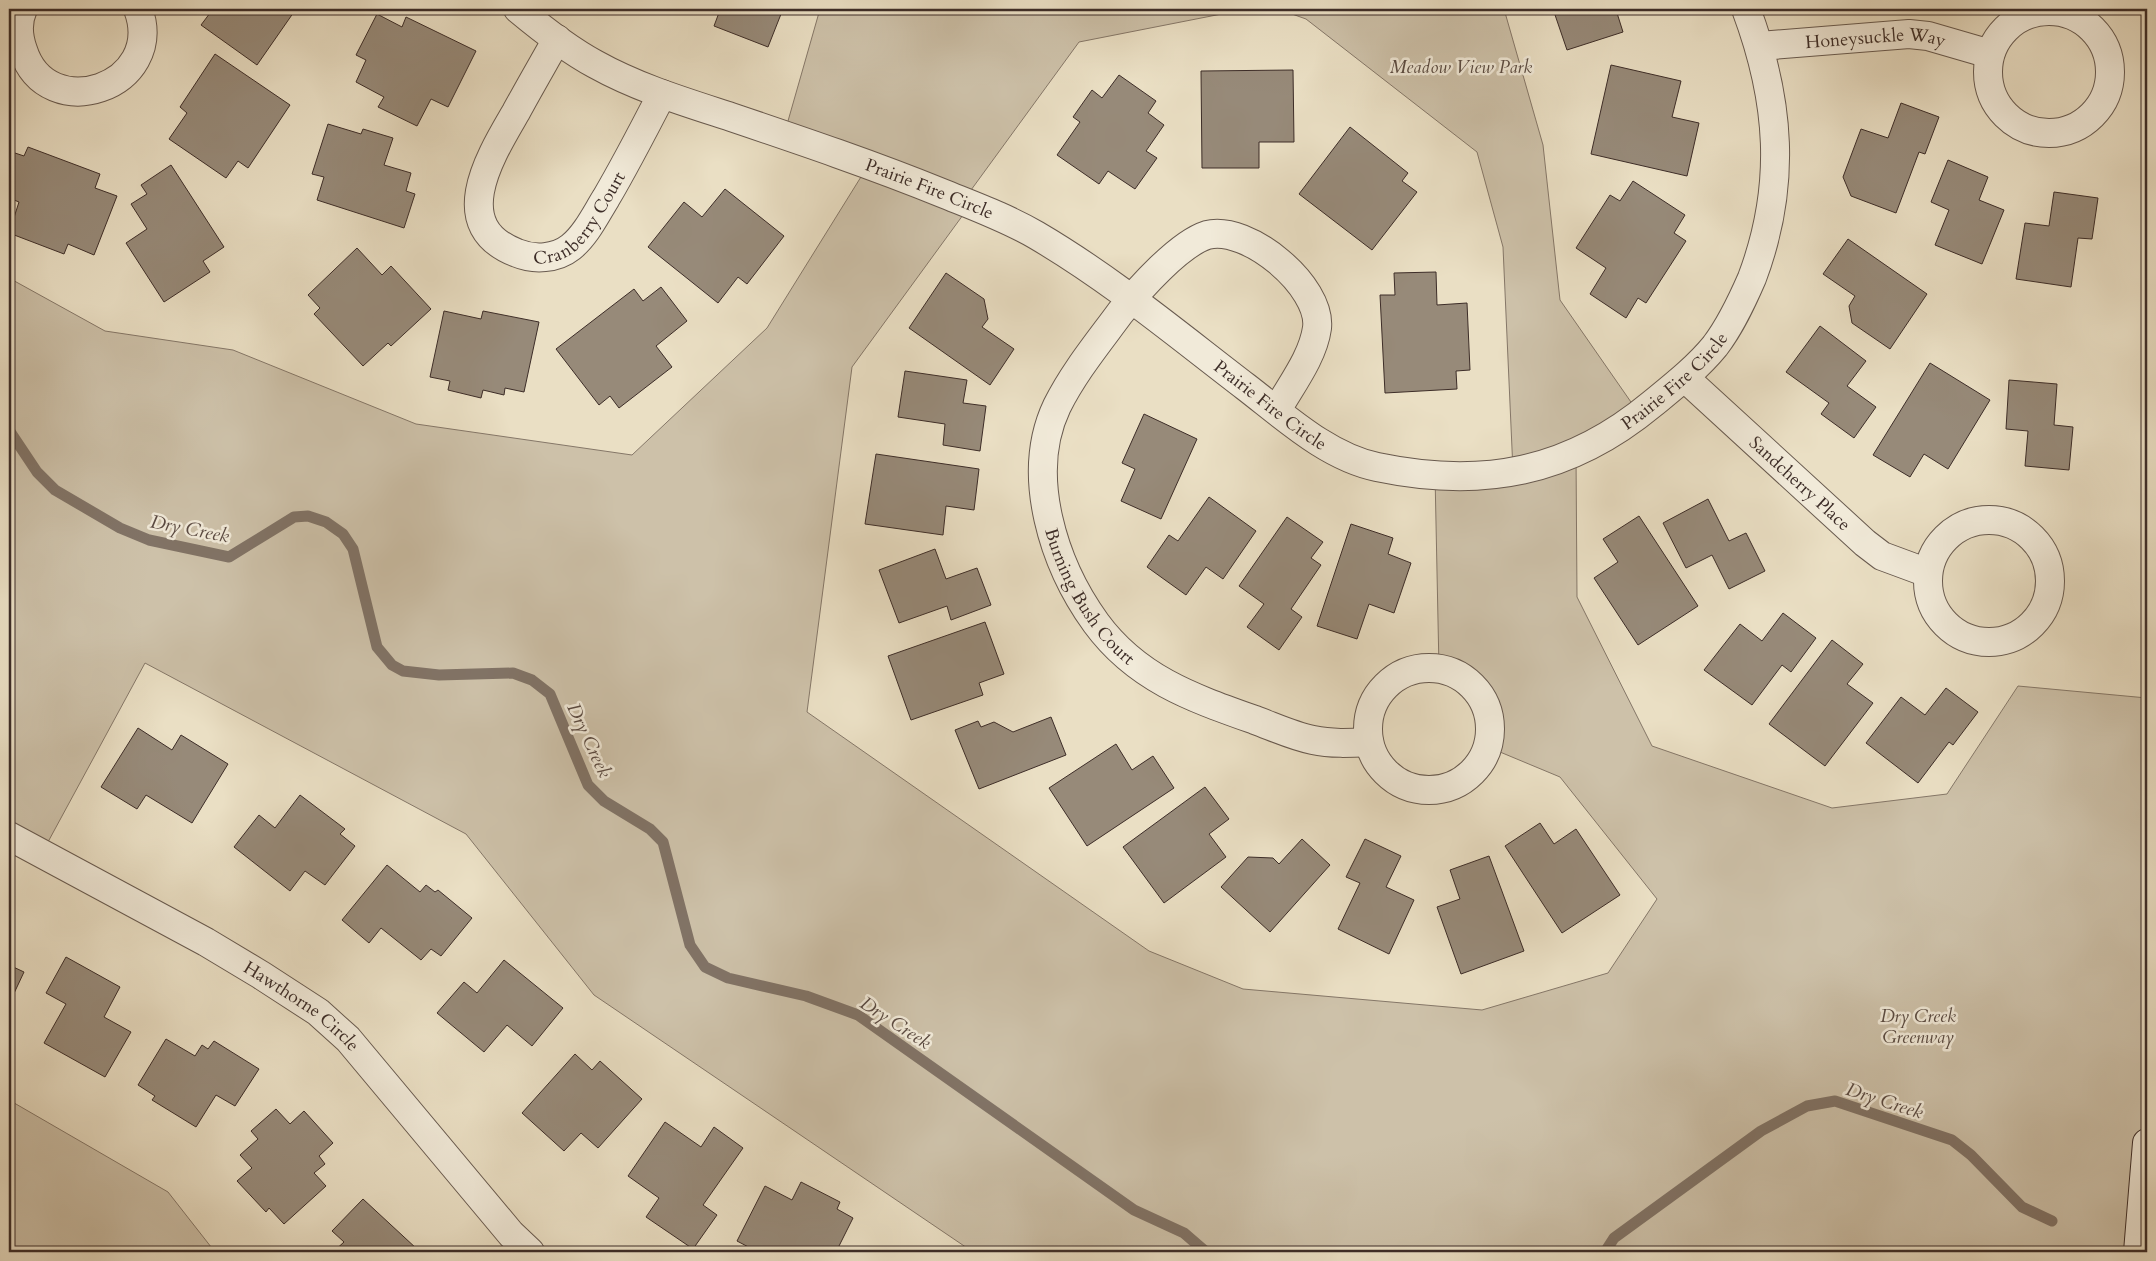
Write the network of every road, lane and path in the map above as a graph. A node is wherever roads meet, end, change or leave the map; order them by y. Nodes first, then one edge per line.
1 (23, 9) edge
2 (138, 9) edge
3 (518, 9) edge
4 (1746, 9) edge
5 (557, 39) junction
6 (1760, 46) junction
7 (1990, 54) junction
8 (662, 94) junction
9 (1131, 299) junction
10 (1685, 378) junction
11 (1277, 410) junction
12 (1928, 572) junction
13 (1369, 742) junction
14 (9, 836) edge
15 (2147, 1143) edge
16 (530, 1252) edge
17 (2138, 1252) edge

1 - 2 street
3 - 5 street, Prairie Fire Circle
4 - 6 street, Prairie Fire Circle
5 - 8 street, Prairie Fire Circle
5 - 8 street, Cranberry Court
6 - 7 street, Honeysuckle Way
6 - 10 street, Prairie Fire Circle
7 - 7 street
8 - 9 street, Prairie Fire Circle
9 - 11 street, Prairie Fire Circle
9 - 11 street, Burning Bush Court
9 - 13 street, Burning Bush Court
10 - 11 street, Prairie Fire Circle
10 - 12 street, Sandcherry Place
12 - 12 street
13 - 13 street
14 - 16 street, Hawthorne Circle
15 - 17 street

